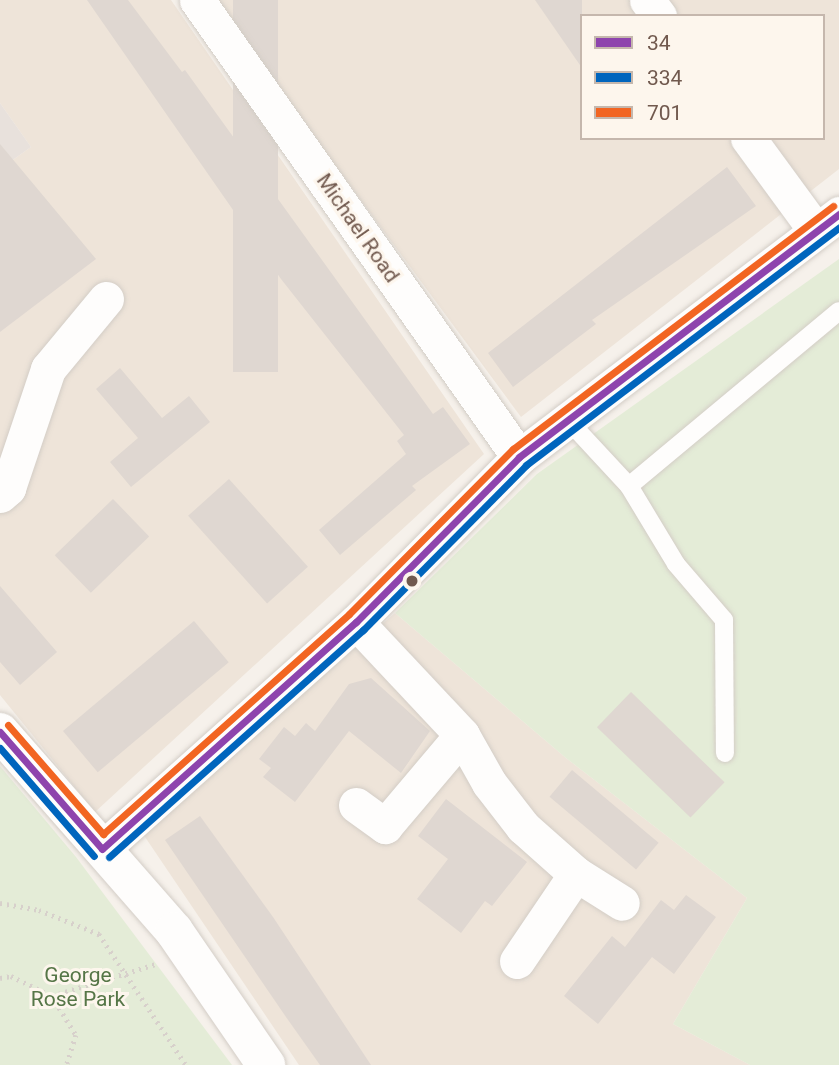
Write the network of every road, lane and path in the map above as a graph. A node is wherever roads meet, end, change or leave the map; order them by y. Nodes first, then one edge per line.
1 (197, 0) edge
2 (750, 140) edge
3 (828, 223) edge
4 (106, 299) dead end
5 (839, 311) edge
6 (565, 417) junction
7 (519, 457) junction
8 (629, 486) junction
9 (0, 495) edge
10 (356, 622) junction
11 (0, 733) edge
12 (462, 735) junction
13 (725, 753) dead end
14 (356, 805) dead end
15 (102, 849) junction
16 (576, 874) junction
17 (0, 903) edge
18 (622, 903) dead end
19 (166, 958) dead end
20 (517, 961) dead end
21 (128, 975) junction
22 (0, 978) edge
23 (52, 996) junction
24 (67, 1065) edge
25 (186, 1065) edge
26 (266, 1065) edge

1 - 7 street, Michael Road
2 - 3 street
3 - 6 street
4 - 9 street
5 - 8 lane
6 - 7 street
6 - 8 lane
7 - 10 street
8 - 13 lane
10 - 12 street
10 - 15 street
11 - 15 street
12 - 14 street
12 - 16 street
15 - 26 street
16 - 18 street
16 - 20 street
17 - 21 path
19 - 21 path
21 - 23 path
21 - 25 path
22 - 23 path
23 - 24 path

